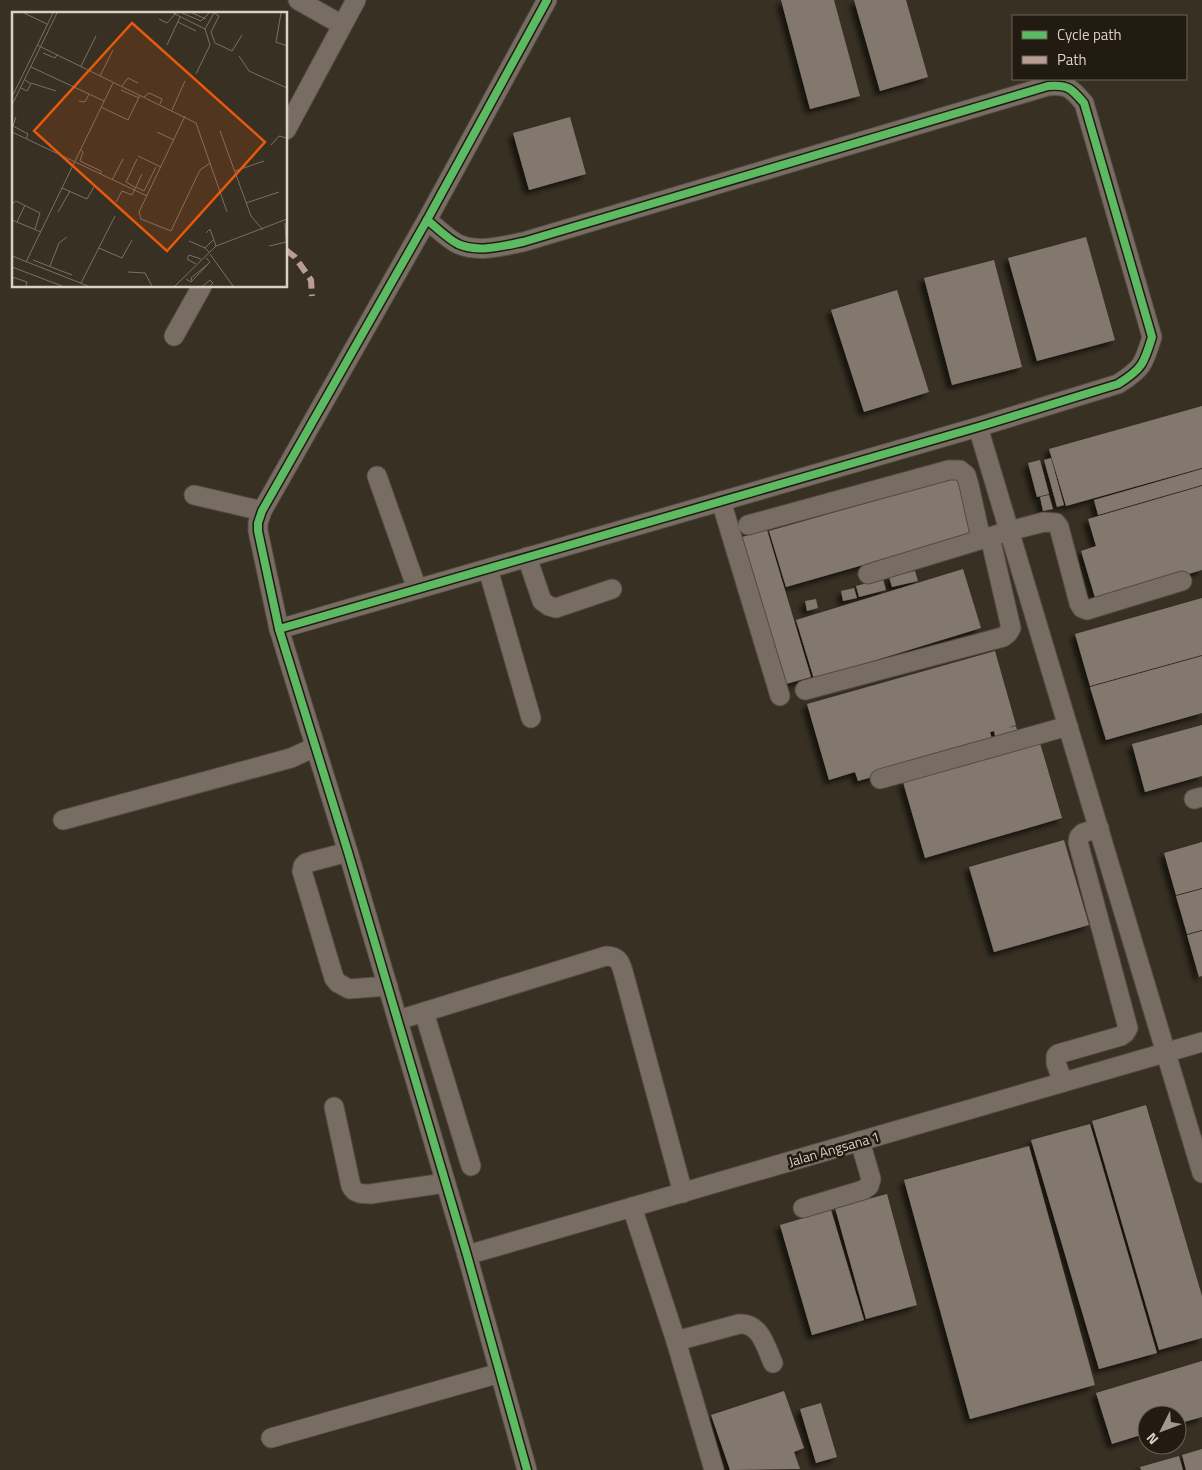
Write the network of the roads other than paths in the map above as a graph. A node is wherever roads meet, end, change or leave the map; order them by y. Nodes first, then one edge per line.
1 (298, 0) edge
2 (356, 0) edge
3 (547, 0) edge
4 (342, 25) junction
5 (288, 126) edge
6 (427, 220) junction
7 (201, 288) edge
8 (174, 336) dead end
9 (978, 427) junction
10 (377, 476) dead end
11 (194, 495) dead end
12 (721, 501) junction
13 (262, 511) junction
14 (748, 525) dead end
15 (1009, 531) junction
16 (985, 538) junction
17 (527, 557) junction
18 (488, 569) junction
19 (868, 574) dead end
20 (1182, 582) dead end
21 (416, 589) junction
22 (612, 589) dead end
23 (279, 630) junction
24 (805, 690) dead end
25 (780, 696) dead end
26 (532, 718) dead end
27 (1068, 726) junction
28 (315, 747) junction
29 (880, 779) dead end
30 (63, 820) dead end
31 (1098, 828) junction
32 (348, 852) junction
33 (388, 986) junction
34 (424, 1012) junction
35 (398, 1020) junction
36 (1202, 1042) edge
37 (1166, 1052) junction
38 (1063, 1082) junction
39 (334, 1106) dead end
40 (860, 1141) junction
41 (471, 1166) dead end
42 (1202, 1173) edge
43 (445, 1183) junction
44 (683, 1192) junction
45 (632, 1207) junction
46 (803, 1208) dead end
47 (467, 1255) junction
48 (676, 1341) junction
49 (772, 1363) dead end
50 (500, 1373) junction
51 (271, 1438) dead end
52 (527, 1470) edge
53 (714, 1470) edge

1 - 4 street
2 - 4 street
3 - 6 street
4 - 5 street
6 - 9 street
6 - 13 street
7 - 8 street
9 - 12 street
9 - 15 street
10 - 21 street
11 - 13 street
12 - 17 street
12 - 25 street
13 - 23 street
14 - 16 street
15 - 16 street
15 - 20 street
15 - 27 street
16 - 19 street
16 - 24 street
17 - 18 street
17 - 22 street
18 - 21 street
18 - 26 street
21 - 23 street
23 - 28 street
27 - 29 street
27 - 31 street
28 - 30 street
28 - 32 street
31 - 37 street
31 - 38 street
32 - 33 street
32 - 33 street
33 - 35 street
34 - 35 street
34 - 41 street
34 - 44 street
35 - 43 street
36 - 37 street, Jalan Angsana 1
37 - 38 street, Jalan Angsana 1
37 - 42 street
38 - 40 street, Jalan Angsana 1
39 - 43 street
40 - 44 street, Jalan Angsana 1
40 - 46 street
43 - 47 street
44 - 45 street, Jalan Angsana 1
45 - 47 street, Jalan Angsana 1
45 - 48 street
47 - 50 street
48 - 49 street
48 - 53 street
50 - 51 street
50 - 52 street

